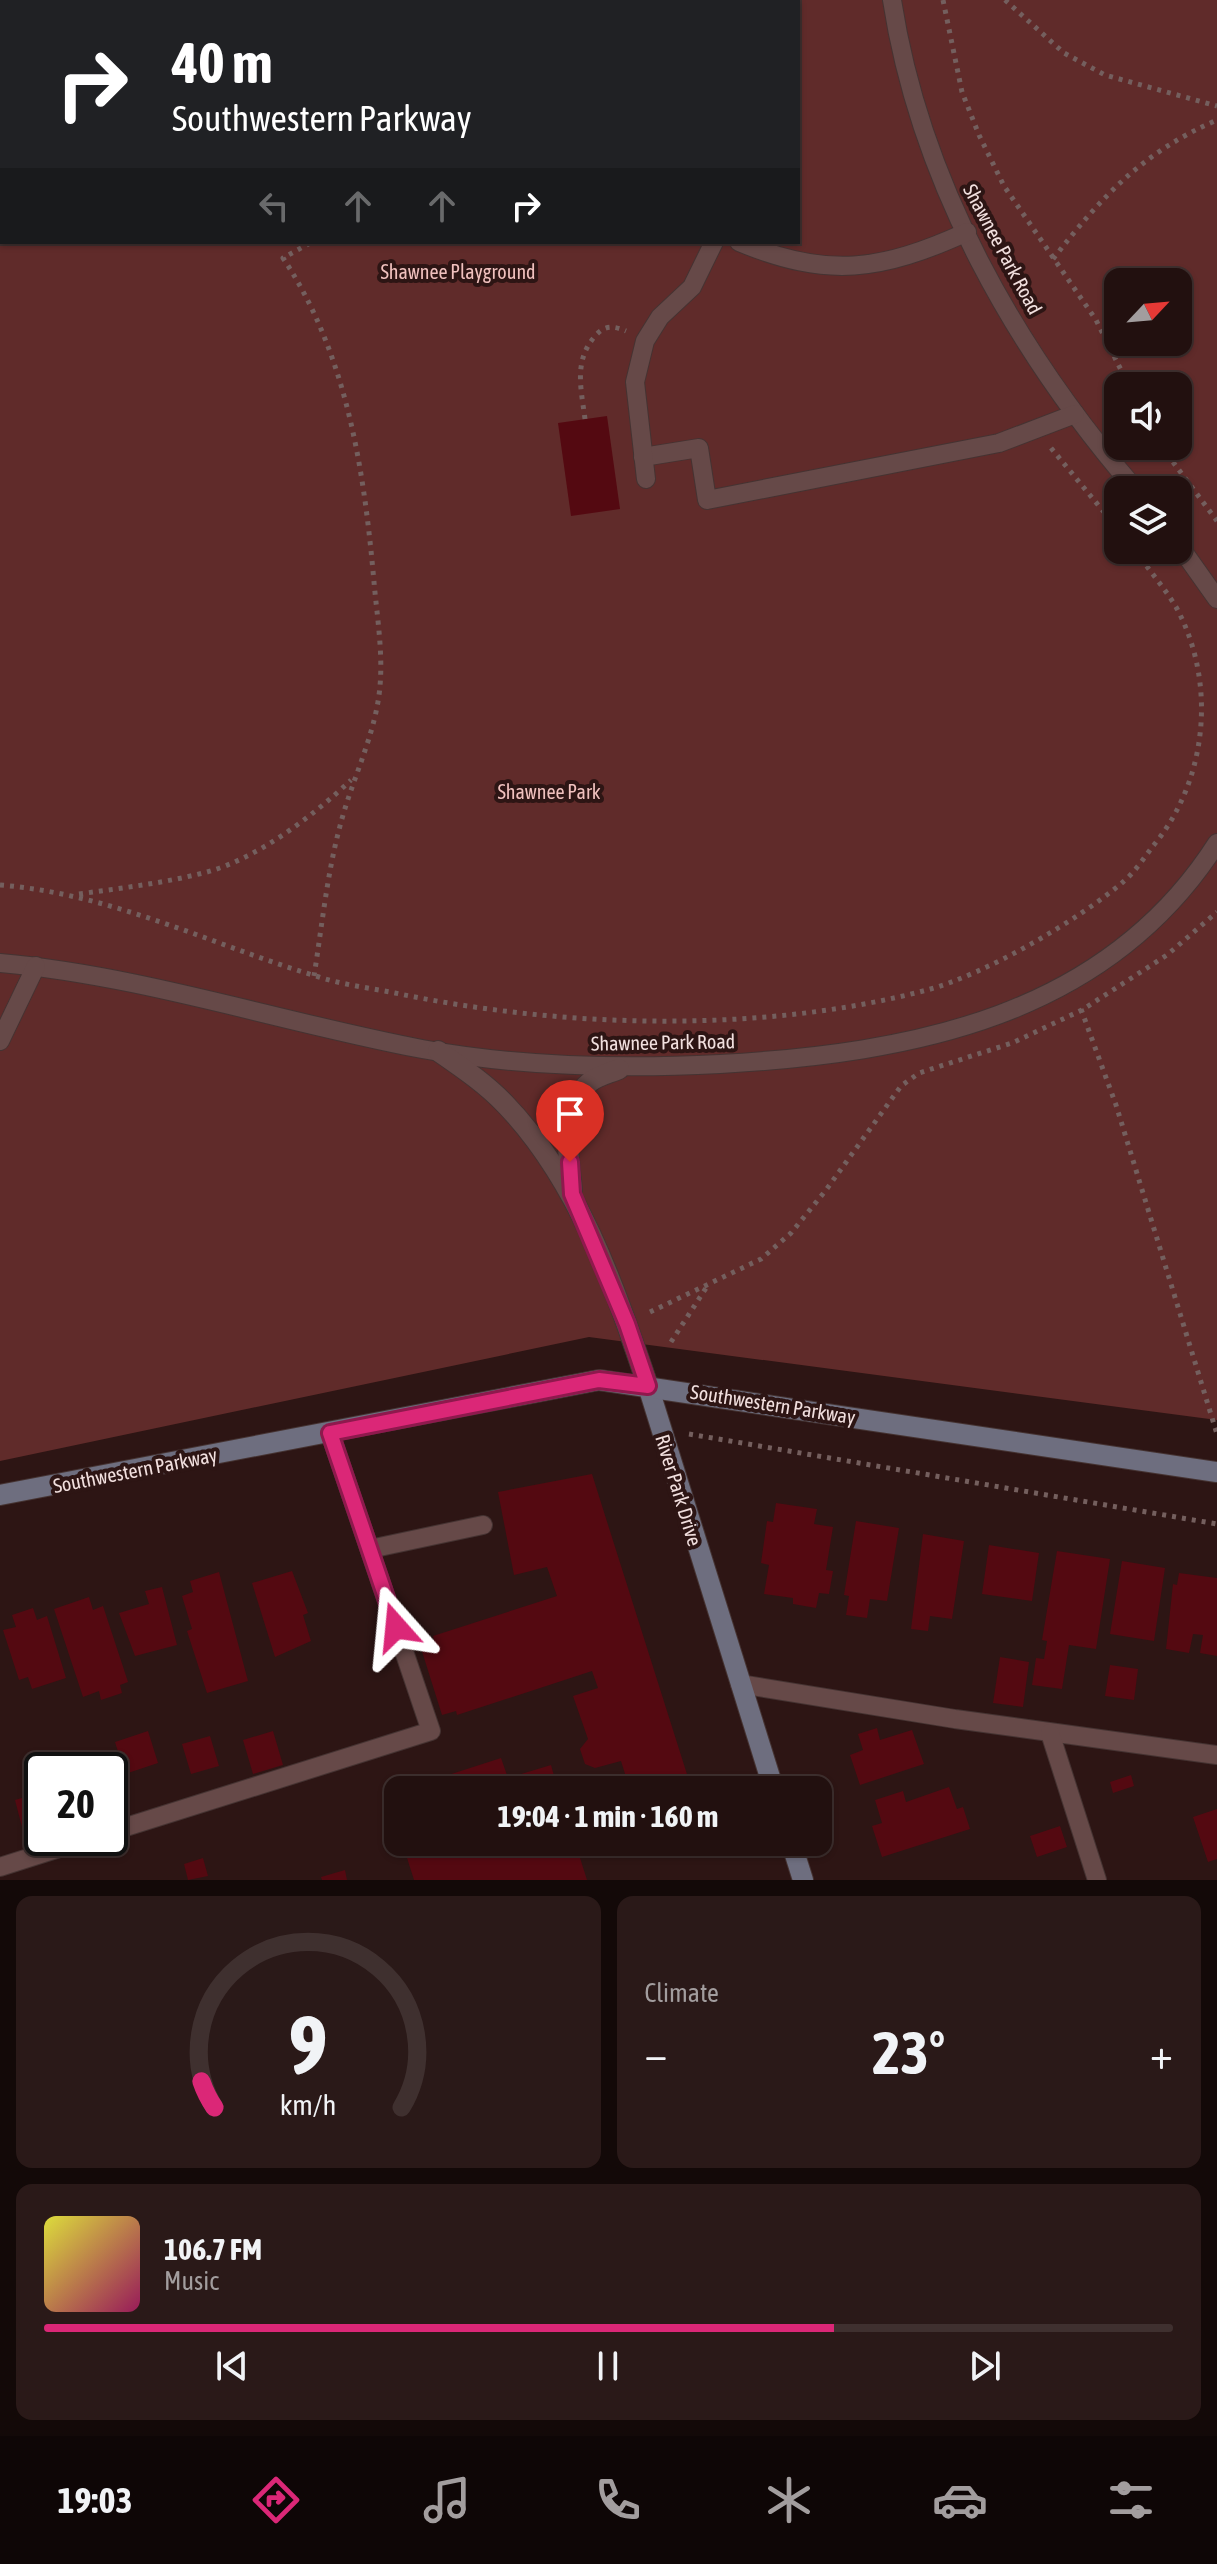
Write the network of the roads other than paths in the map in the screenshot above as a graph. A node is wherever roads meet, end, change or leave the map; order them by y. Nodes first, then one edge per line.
1 (892, 0) edge
2 (967, 232) junction
3 (713, 244) edge
4 (745, 244) edge
5 (1075, 414) junction
6 (643, 457) junction
7 (1125, 476) edge
8 (646, 479) dead end
9 (1192, 564) edge
10 (1217, 599) edge
11 (1217, 843) edge
12 (0, 963) edge
13 (36, 966) junction
14 (7, 1011) edge
15 (0, 1041) edge
16 (438, 1051) junction
17 (619, 1069) junction
18 (572, 1194) junction
19 (648, 1386) junction
20 (330, 1433) junction
21 (1217, 1472) edge
22 (0, 1495) edge
23 (483, 1525) dead end
24 (370, 1549) junction
25 (740, 1684) junction
26 (1050, 1733) junction
27 (1217, 1755) edge
28 (770, 1776) edge
29 (128, 1826) edge
30 (35, 1856) edge
31 (795, 1856) edge
32 (0, 1867) edge
33 (803, 1880) edge
34 (1097, 1880) edge

1 - 2 lane, Shawnee Park Road
2 - 4 lane
2 - 5 lane, Shawnee Park Road
3 - 6 lane
5 - 6 lane
5 - 7 lane, Shawnee Park Road
6 - 8 lane
9 - 10 lane
11 - 17 lane, Shawnee Park Road
12 - 13 lane, Shawnee Park Road
13 - 14 lane
13 - 16 lane, Shawnee Park Road
14 - 15 lane
16 - 17 lane, Shawnee Park Road
16 - 18 street, River Park Drive
17 - 18 street, River Park Drive
18 - 19 street, River Park Drive
19 - 20 street, Southwestern Parkway
19 - 21 street, Southwestern Parkway
19 - 25 street, River Park Drive
20 - 22 street, Southwestern Parkway
20 - 24 lane
23 - 24 lane
24 - 29 lane
25 - 26 lane
25 - 28 street, River Park Drive
26 - 27 lane
26 - 34 lane
30 - 32 lane
31 - 33 street

